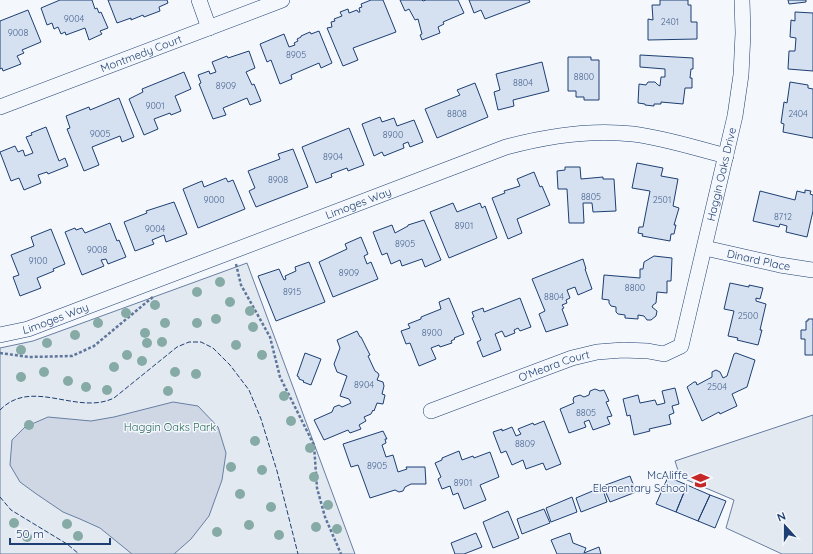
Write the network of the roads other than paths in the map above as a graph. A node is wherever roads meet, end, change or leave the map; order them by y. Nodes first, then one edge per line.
1 (199, 0) edge
2 (282, 0) edge
3 (742, 0) edge
4 (209, 28) junction
5 (0, 107) edge
6 (726, 156) junction
7 (704, 248) junction
8 (813, 270) edge
9 (0, 335) edge
10 (681, 346) joint
11 (431, 411) dead end

1 - 4 street
2 - 4 street, Montmedy Court
3 - 6 street, Haggin Oaks Drive
4 - 5 street, Montmedy Court
6 - 7 street, Haggin Oaks Drive
6 - 9 street, Limoges Way
7 - 8 street, Dinard Place
7 - 10 street, Haggin Oaks Drive
10 - 11 street, O'Meara Court

